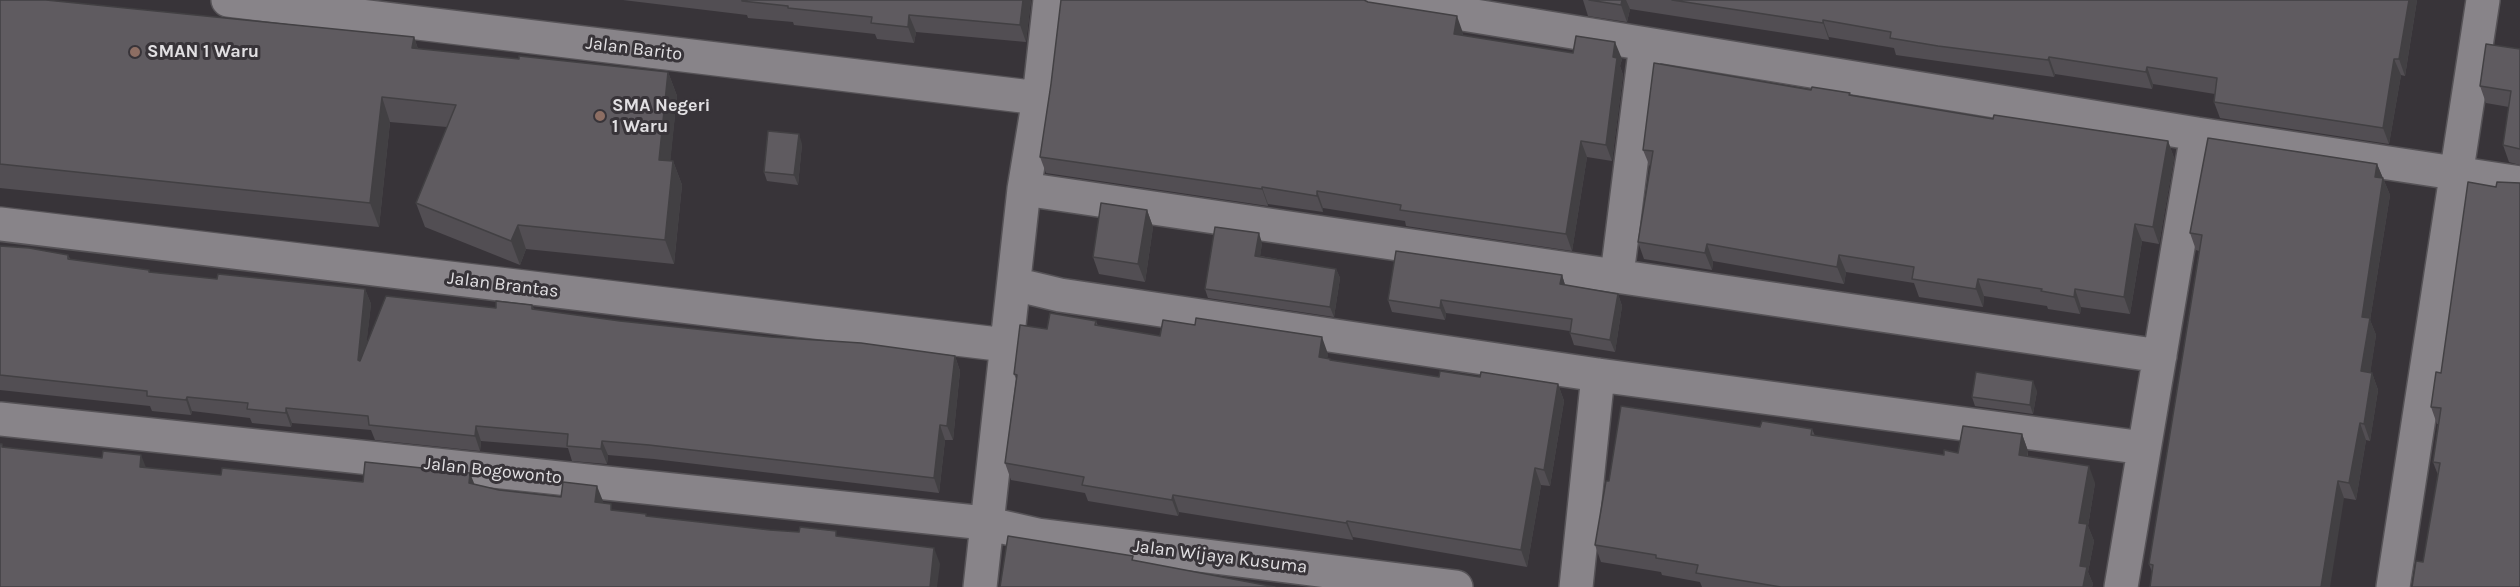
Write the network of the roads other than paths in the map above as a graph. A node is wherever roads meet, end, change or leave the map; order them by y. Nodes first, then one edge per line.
1 (228, 0) edge
2 (1050, 0) edge
3 (1377, 0) edge
4 (2483, 0) edge
5 (1647, 44) junction
6 (1039, 98) junction
7 (2196, 134) junction
8 (2457, 174) junction
9 (2520, 183) edge
10 (1024, 189) junction
11 (0, 224) edge
12 (1617, 275) junction
13 (1014, 284) junction
14 (1006, 345) junction
15 (2160, 356) junction
16 (1598, 375) junction
17 (0, 419) edge
18 (2144, 448) junction
19 (985, 523) junction
20 (980, 587) edge
21 (1456, 587) edge
22 (1576, 587) edge
23 (2121, 587) edge
24 (2393, 587) edge

1 - 6 street, Jalan Barito
2 - 6 street
3 - 5 street
4 - 8 street
5 - 7 street
5 - 12 street
6 - 10 street
7 - 8 street
7 - 15 street
8 - 9 street
8 - 24 street
10 - 12 street
10 - 13 street
11 - 14 street, Jalan Brantas
12 - 15 street
13 - 14 street
13 - 16 street
14 - 19 street
15 - 18 street
16 - 18 street
16 - 22 street
17 - 19 street, Jalan Bogowonto
18 - 23 street
19 - 20 street
19 - 21 street, Jalan Wijaya Kusuma

